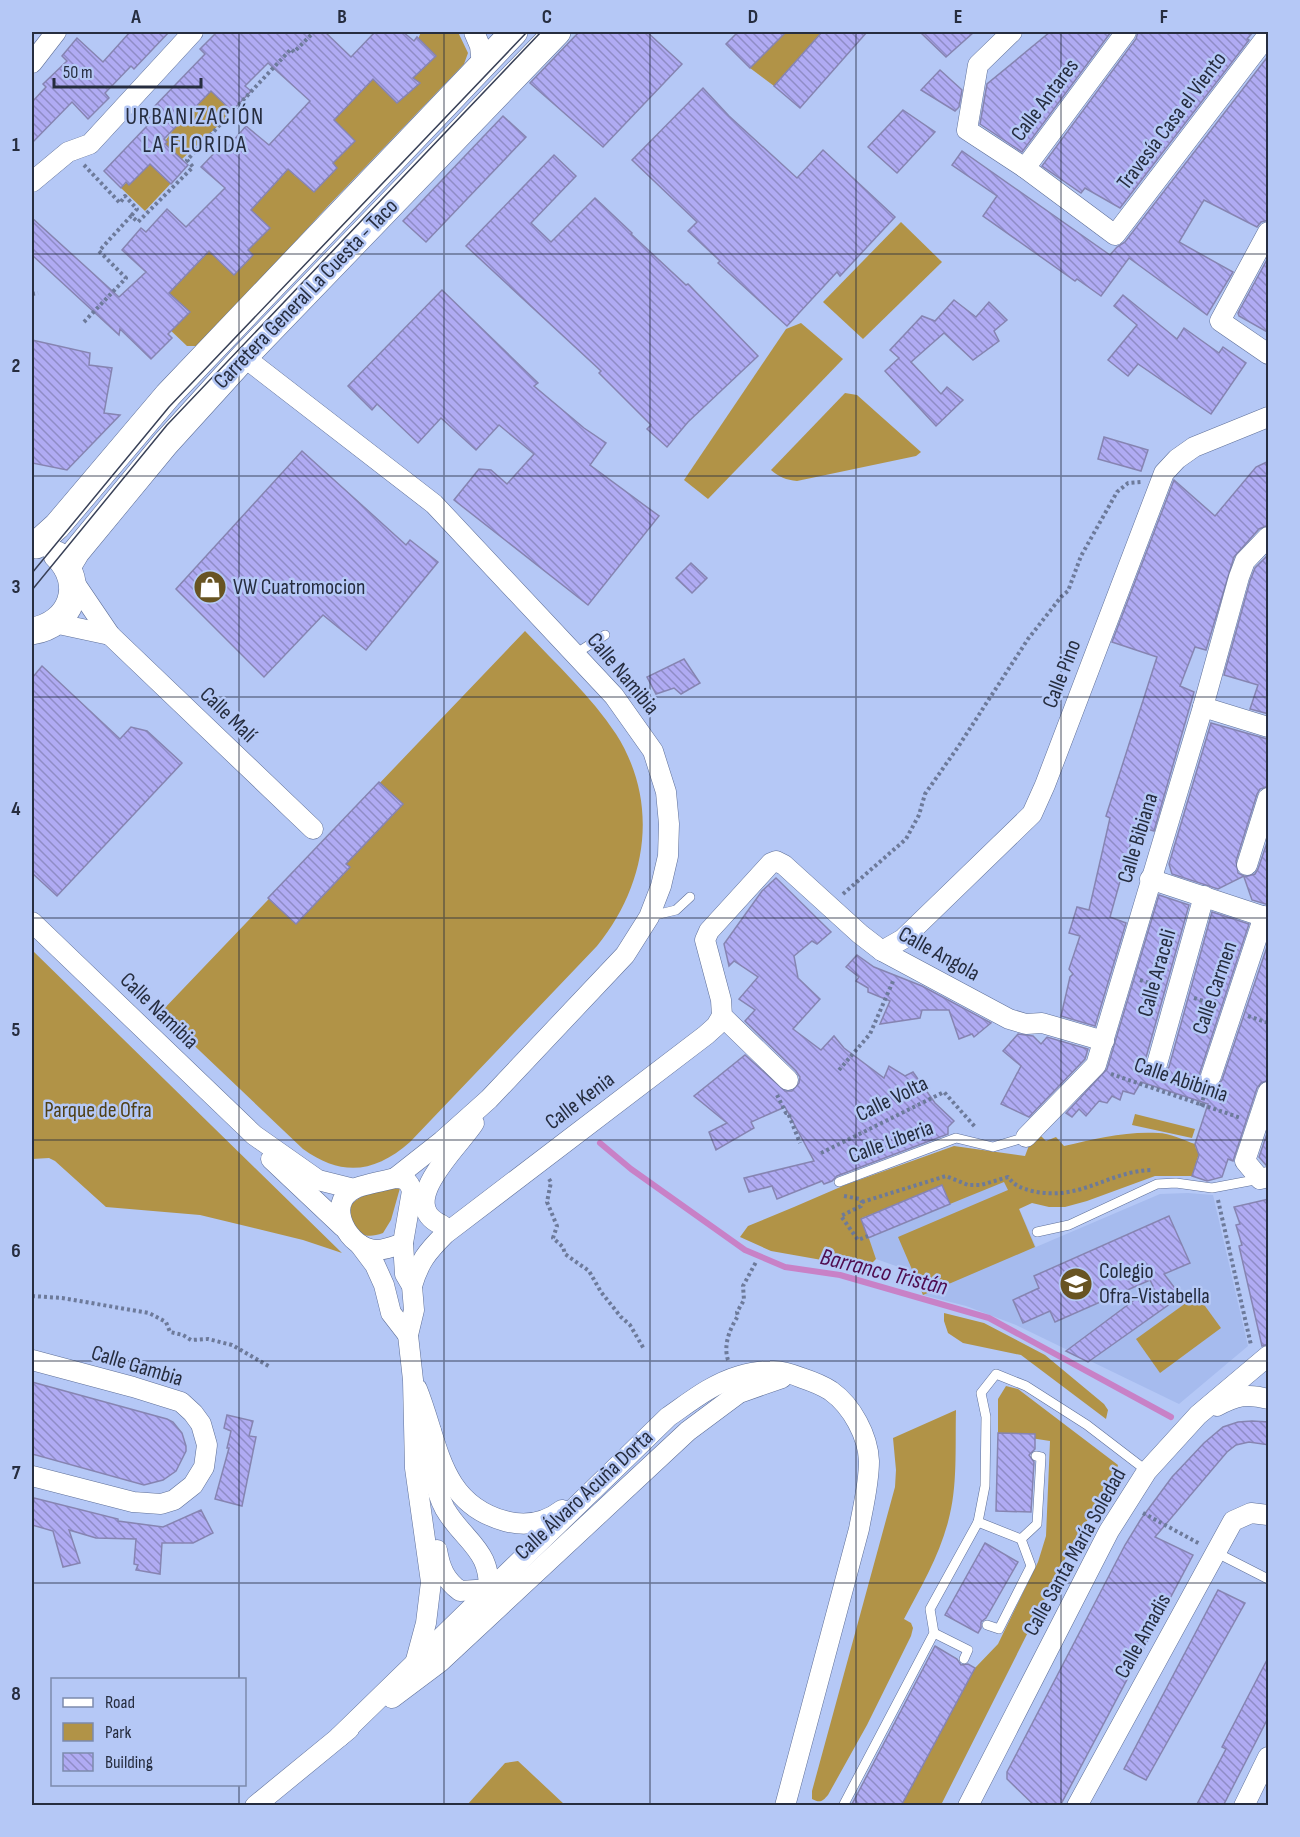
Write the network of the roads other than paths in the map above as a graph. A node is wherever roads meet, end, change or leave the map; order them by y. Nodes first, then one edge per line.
1 (56, 32) edge
2 (193, 32) edge
3 (474, 32) edge
4 (514, 32) edge
5 (557, 32) edge
6 (1012, 32) edge
7 (1126, 32) edge
8 (1266, 35) edge
9 (32, 63) edge
10 (482, 65) junction
11 (1025, 168) junction
12 (32, 182) edge
13 (1269, 232) edge
14 (1269, 354) edge
15 (244, 357) junction
16 (1265, 416) edge
17 (1269, 537) edge
18 (34, 545) edge
19 (70, 573) junction
20 (43, 627) edge
21 (110, 635) junction
22 (605, 635) dead end
23 (575, 654) junction
24 (1203, 707) junction
25 (1269, 727) edge
26 (1269, 798) edge
27 (313, 829) dead end
28 (1246, 865) dead end
29 (1150, 879) junction
30 (1204, 896) junction
31 (690, 897) dead end
32 (649, 917) junction
33 (1266, 917) edge
34 (32, 922) edge
35 (882, 951) junction
36 (722, 1016) junction
37 (1104, 1041) junction
38 (1157, 1064) dead end
39 (1211, 1076) dead end
40 (788, 1080) road end
41 (1269, 1092) edge
42 (489, 1099) junction
43 (254, 1135) junction
44 (1026, 1137) joint
45 (442, 1141) junction
46 (395, 1178) junction
47 (1264, 1178) edge
48 (839, 1182) road end
49 (354, 1189) junction
50 (412, 1191) junction
51 (409, 1213) junction
52 (343, 1227) junction
53 (444, 1230) junction
54 (1037, 1232) dead end
55 (404, 1242) junction
56 (360, 1245) junction
57 (412, 1286) junction
58 (408, 1335) junction
59 (1265, 1358) edge
60 (32, 1360) edge
61 (793, 1374) junction
62 (414, 1380) junction
63 (1269, 1399) edge
64 (413, 1412) junction
65 (1198, 1416) junction
66 (431, 1431) junction
67 (1036, 1456) dead end
68 (1147, 1471) junction
69 (32, 1476) edge
70 (596, 1486) junction
71 (624, 1490) junction
72 (1269, 1515) edge
73 (978, 1522) junction
74 (1021, 1539) junction
75 (1217, 1553) junction
76 (1269, 1579) edge
77 (489, 1590) junction
78 (987, 1625) dead end
79 (934, 1633) junction
80 (964, 1659) dead end
81 (420, 1669) junction
82 (1269, 1757) edge
83 (255, 1806) edge
84 (785, 1806) edge
85 (843, 1806) edge
86 (968, 1806) edge
87 (1077, 1806) edge
88 (1244, 1806) edge

1 - 9 street
2 - 12 street
3 - 10 street
4 - 10 main road, Carretera General La Cuesta - Taco
5 - 15 main road, Carretera General La Cuesta - Taco
6 - 11 street
7 - 11 street, Calle Antares
8 - 11 street, Travesía Casa el Viento
10 - 18 main road, Carretera General La Cuesta - Taco
13 - 14 street
15 - 19 main road, Carretera General La Cuesta - Taco
15 - 23 street, Calle Namibia
16 - 35 street, Calle Pino
17 - 24 street, Calle Bibiana
18 - 19 main road
19 - 20 main road
19 - 21 street, Calle Malí
20 - 21 street
21 - 27 street, Calle Malí
22 - 23 lane
23 - 32 street, Calle Namibia
24 - 25 street
24 - 29 street, Calle Bibiana
26 - 28 street
29 - 30 street
29 - 37 street, Calle Bibiana
30 - 33 street
30 - 38 street, Calle Araceli
31 - 32 lane
32 - 42 street, Calle Namibia
33 - 39 street, Calle Carmen
34 - 43 street, Calle Namibia
35 - 36 street, Calle Angola
35 - 37 street, Calle Angola
36 - 40 street
36 - 53 street, Calle Kenia
37 - 44 street, Calle Bibiana
41 - 47 street
42 - 45 street, Calle Namibia
42 - 53 street, Calle Namibia
43 - 49 street, Calle Namibia
43 - 52 street, Calle Namibia
44 - 48 lane, Calle Liberia
45 - 46 street, Calle Namibia
45 - 50 street, Calle Namibia
46 - 49 street
46 - 50 street
47 - 54 lane
49 - 52 street
50 - 51 street
51 - 53 street
51 - 55 street
52 - 56 street
53 - 55 street, Calle Kenia
53 - 57 street
55 - 56 street
55 - 57 street
56 - 58 street
57 - 58 street
58 - 62 street
59 - 65 street, Calle Santa María Soledad
60 - 69 street, Calle Gambia
61 - 70 street, Calle Álvaro Acuña Dorta
61 - 71 street, Calle Álvaro Acuña Dorta
61 - 84 street, Calle Álvaro Acuña Dorta
62 - 64 street
62 - 66 street
63 - 65 street
64 - 77 street
64 - 81 street
65 - 68 street, Calle Santa María Soledad
66 - 70 street
66 - 77 street
67 - 74 lane
68 - 73 lane
68 - 86 street, Calle Santa María Soledad
70 - 77 street, Calle Álvaro Acuña Dorta
71 - 77 street
71 - 81 street, Calle Álvaro Acuña Dorta
72 - 75 street, Calle Amadis
73 - 74 lane
73 - 79 lane
74 - 78 lane
75 - 76 lane
75 - 87 street, Calle Amadis
77 - 81 street, Calle Álvaro Acuña Dorta
79 - 80 lane
79 - 85 lane
81 - 83 street, Calle Álvaro Acuña Dorta
82 - 88 street

